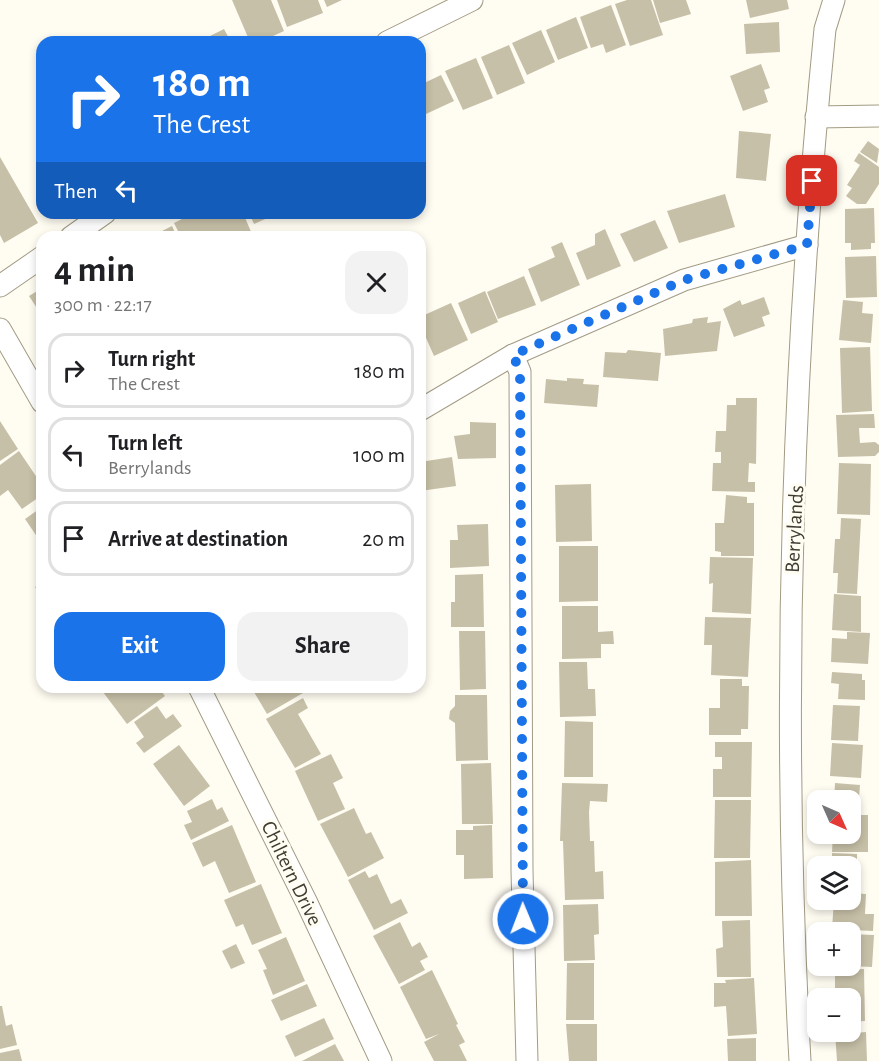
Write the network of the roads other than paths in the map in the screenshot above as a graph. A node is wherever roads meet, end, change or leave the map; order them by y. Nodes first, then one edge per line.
1 (472, 0) edge
2 (834, 0) edge
3 (399, 36) edge
4 (879, 116) edge
5 (816, 117) junction
6 (96, 219) edge
7 (79, 231) edge
8 (807, 245) junction
9 (36, 261) edge
10 (0, 285) edge
11 (0, 328) edge
12 (513, 355) junction
13 (36, 391) edge
14 (426, 406) edge
15 (202, 693) edge
16 (381, 1061) edge
17 (527, 1061) edge
18 (800, 1061) edge

1 - 3 street
2 - 5 street, Berrylands
4 - 5 street
5 - 8 street, Berrylands
6 - 7 street
8 - 12 street
8 - 18 street, Berrylands
9 - 10 street
11 - 13 street
12 - 14 street
12 - 17 street
15 - 16 street, Chiltern Drive

